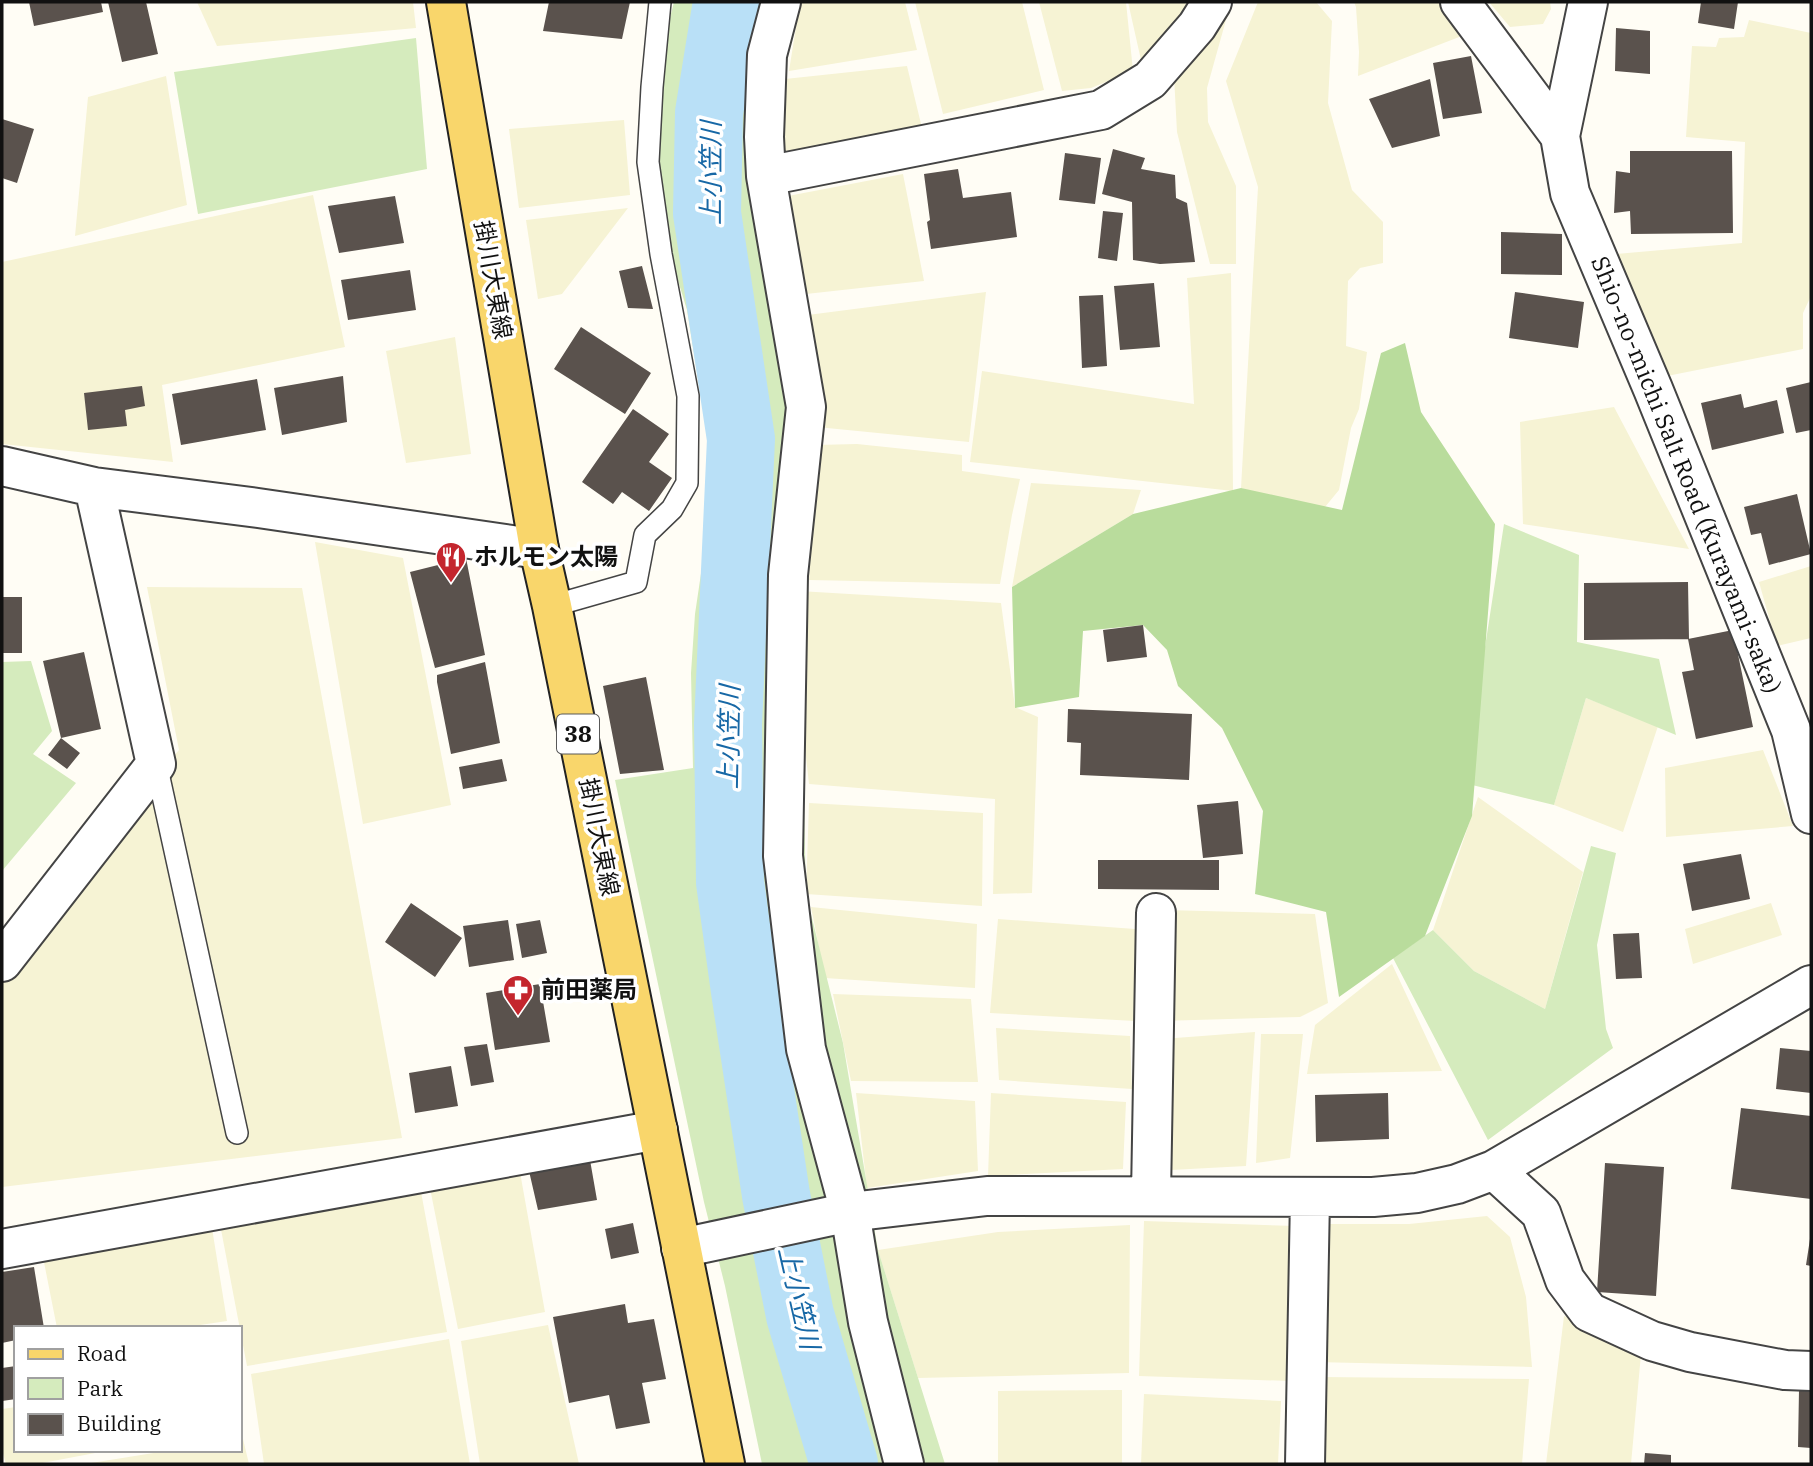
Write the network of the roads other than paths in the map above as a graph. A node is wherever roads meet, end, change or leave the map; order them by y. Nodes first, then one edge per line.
1 (446, 2) edge
2 (660, 2) edge
3 (781, 2) edge
4 (1212, 2) edge
5 (1460, 2) edge
6 (1588, 2) edge
7 (1560, 136) junction
8 (766, 176) junction
9 (2, 466) edge
10 (94, 487) junction
11 (539, 549) junction
12 (552, 606) junction
13 (156, 764) junction
14 (1811, 814) edge
15 (1156, 913) dead end
16 (2, 962) edge
17 (1811, 985) edge
18 (658, 1129) junction
19 (237, 1133) dead end
20 (1494, 1170) junction
21 (1151, 1195) junction
22 (1311, 1198) junction
23 (843, 1214) junction
24 (681, 1248) junction
25 (2, 1249) edge
26 (1811, 1371) edge
27 (725, 1464) edge
28 (904, 1464) edge
29 (1305, 1464) edge

1 - 11 main road, 掛川大東線 / 38
2 - 12 lane
3 - 8 street
4 - 8 street
5 - 7 street
6 - 7 street
7 - 14 street, Shio-no-michi Salt Road (Kurayami-saka)
8 - 23 street
9 - 10 street
10 - 11 street
10 - 13 street
11 - 12 main road, 掛川大東線 / 38
12 - 18 main road, 掛川大東線 / 38
13 - 16 street
13 - 19 lane
15 - 21 street
17 - 20 street
18 - 24 main road, 掛川大東線 / 38
18 - 25 street
20 - 22 street
20 - 26 street
21 - 22 street
21 - 23 street
22 - 29 street
23 - 24 street
23 - 28 street
24 - 27 main road, 掛川大東線 / 38

